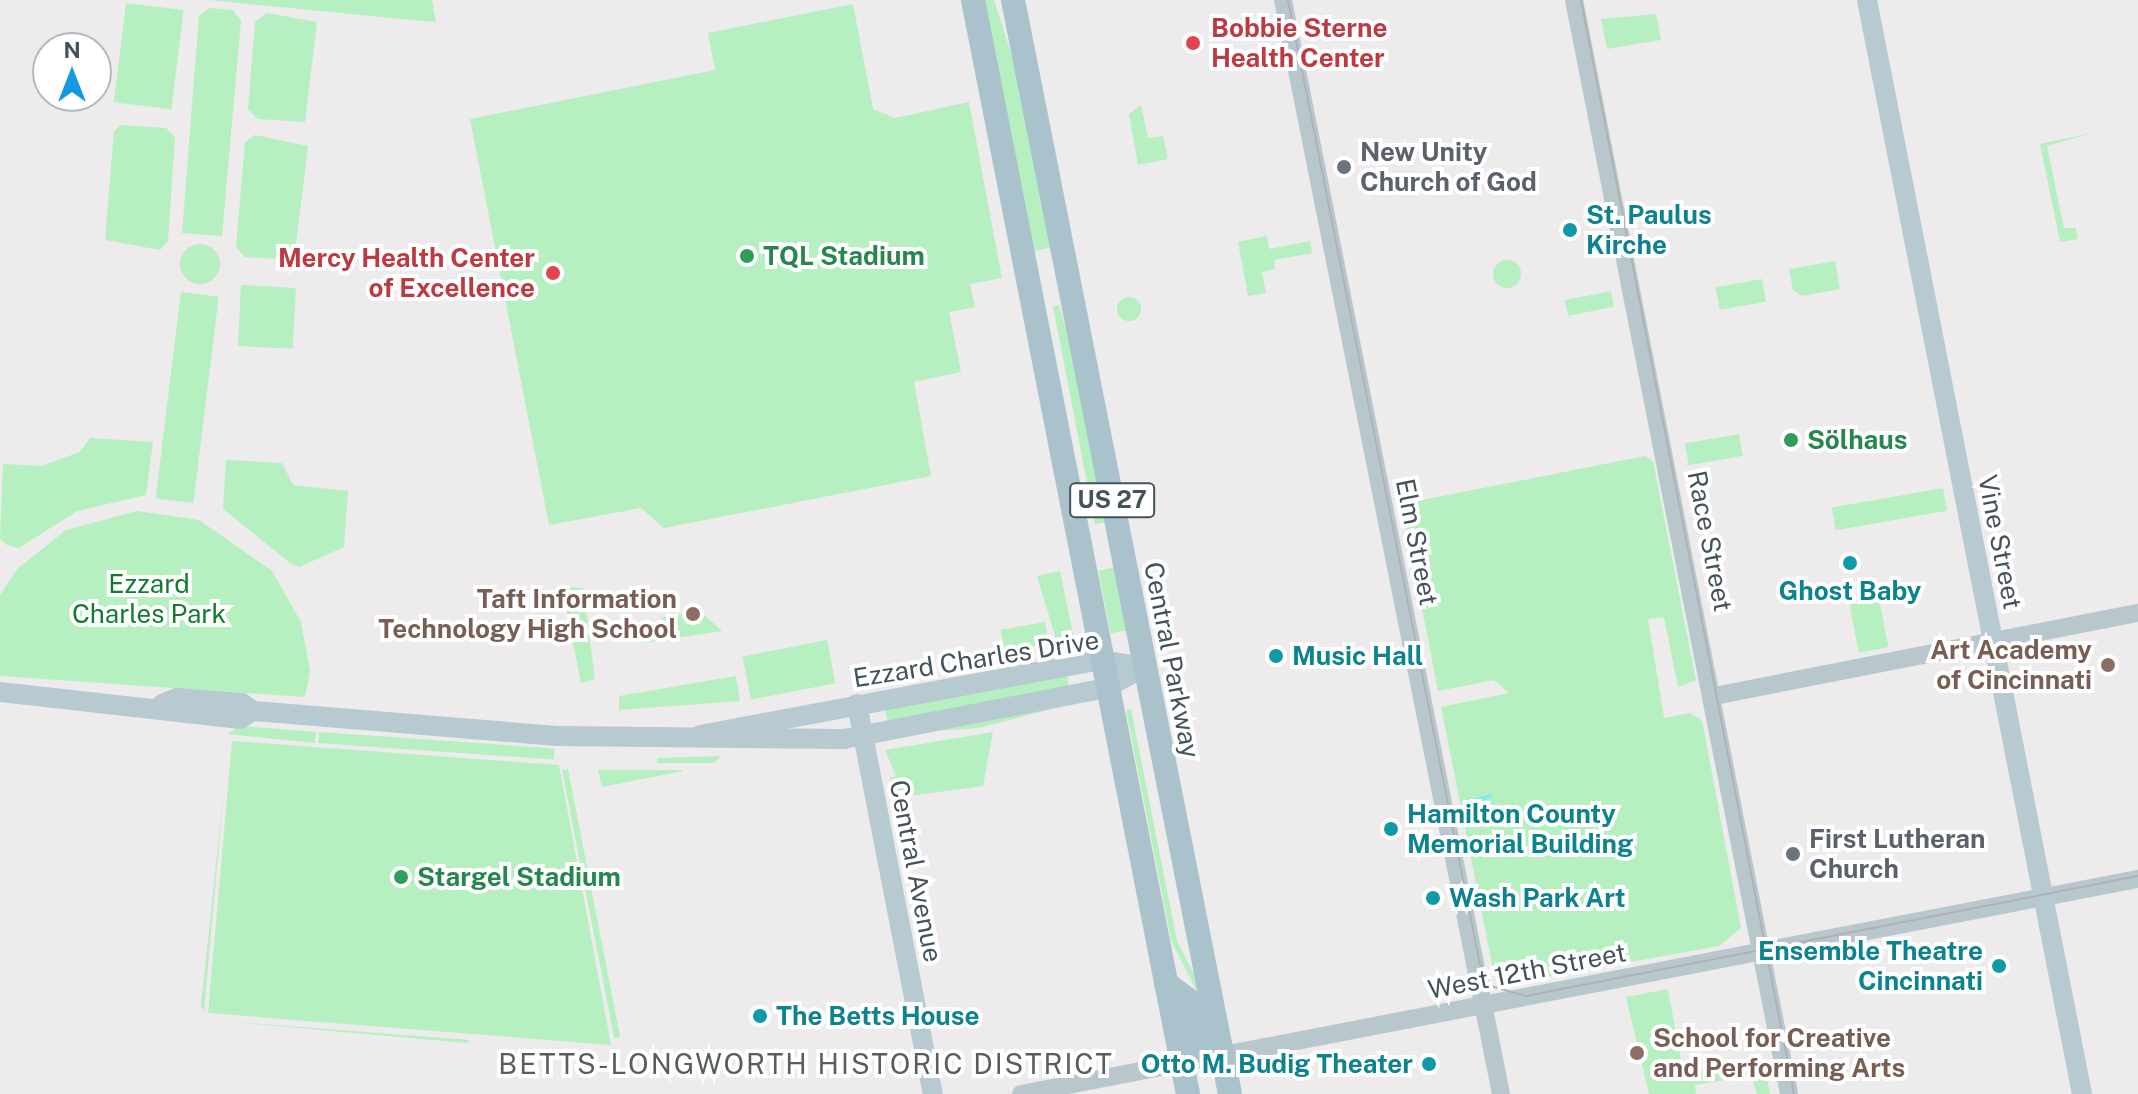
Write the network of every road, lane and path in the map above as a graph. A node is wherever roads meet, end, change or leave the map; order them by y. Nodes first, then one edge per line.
1 (973, 0) edge
2 (1013, 0) edge
3 (1283, 0) edge
4 (1574, 0) edge
5 (1867, 0) edge
6 (2138, 613) edge
7 (1993, 641) junction
8 (1100, 660) junction
9 (1144, 667) junction
10 (1106, 688) junction
11 (0, 692) edge
12 (1714, 696) junction
13 (857, 704) junction
14 (863, 736) junction
15 (691, 737) junction
16 (2138, 879) edge
17 (2043, 897) junction
18 (1761, 952) junction
19 (1483, 1006) junction
20 (1202, 1059) junction
21 (933, 1094) edge
22 (1021, 1094) edge
23 (1188, 1094) edge
24 (1230, 1094) edge
25 (1501, 1094) edge
26 (1789, 1094) edge
27 (2082, 1094) edge

1 - 8 main road, Central Parkway / US 27
2 - 9 main road, Central Parkway / US 27
3 - 19 street, Elm Street
4 - 12 street, Race Street
5 - 7 main road, Vine Street
6 - 7 street
7 - 12 street
7 - 17 main road, Vine Street
8 - 9 main road, Ezzard Charles Drive
8 - 10 main road, Central Parkway / US 27
8 - 13 main road, Ezzard Charles Drive
9 - 10 main road, Ezzard Charles Drive
9 - 20 main road, Central Parkway
10 - 14 main road, Ezzard Charles Drive
10 - 20 main road, Central Parkway / US 27
11 - 15 main road, Ezzard Charles Drive
12 - 18 street, Race Street
13 - 14 main road, Central Avenue
13 - 15 main road, Ezzard Charles Drive
14 - 15 main road, Ezzard Charles Drive
14 - 21 main road, Central Avenue
16 - 17 street, West 12th Street
17 - 18 street, West 12th Street
17 - 27 main road, Vine Street
18 - 19 street, West 12th Street
18 - 26 street, Race Street
19 - 20 street, West 12th Street
19 - 25 street, Elm Street
20 - 22 street, West 12th Street
20 - 23 main road, Central Parkway / US 27
20 - 24 main road, Central Parkway

